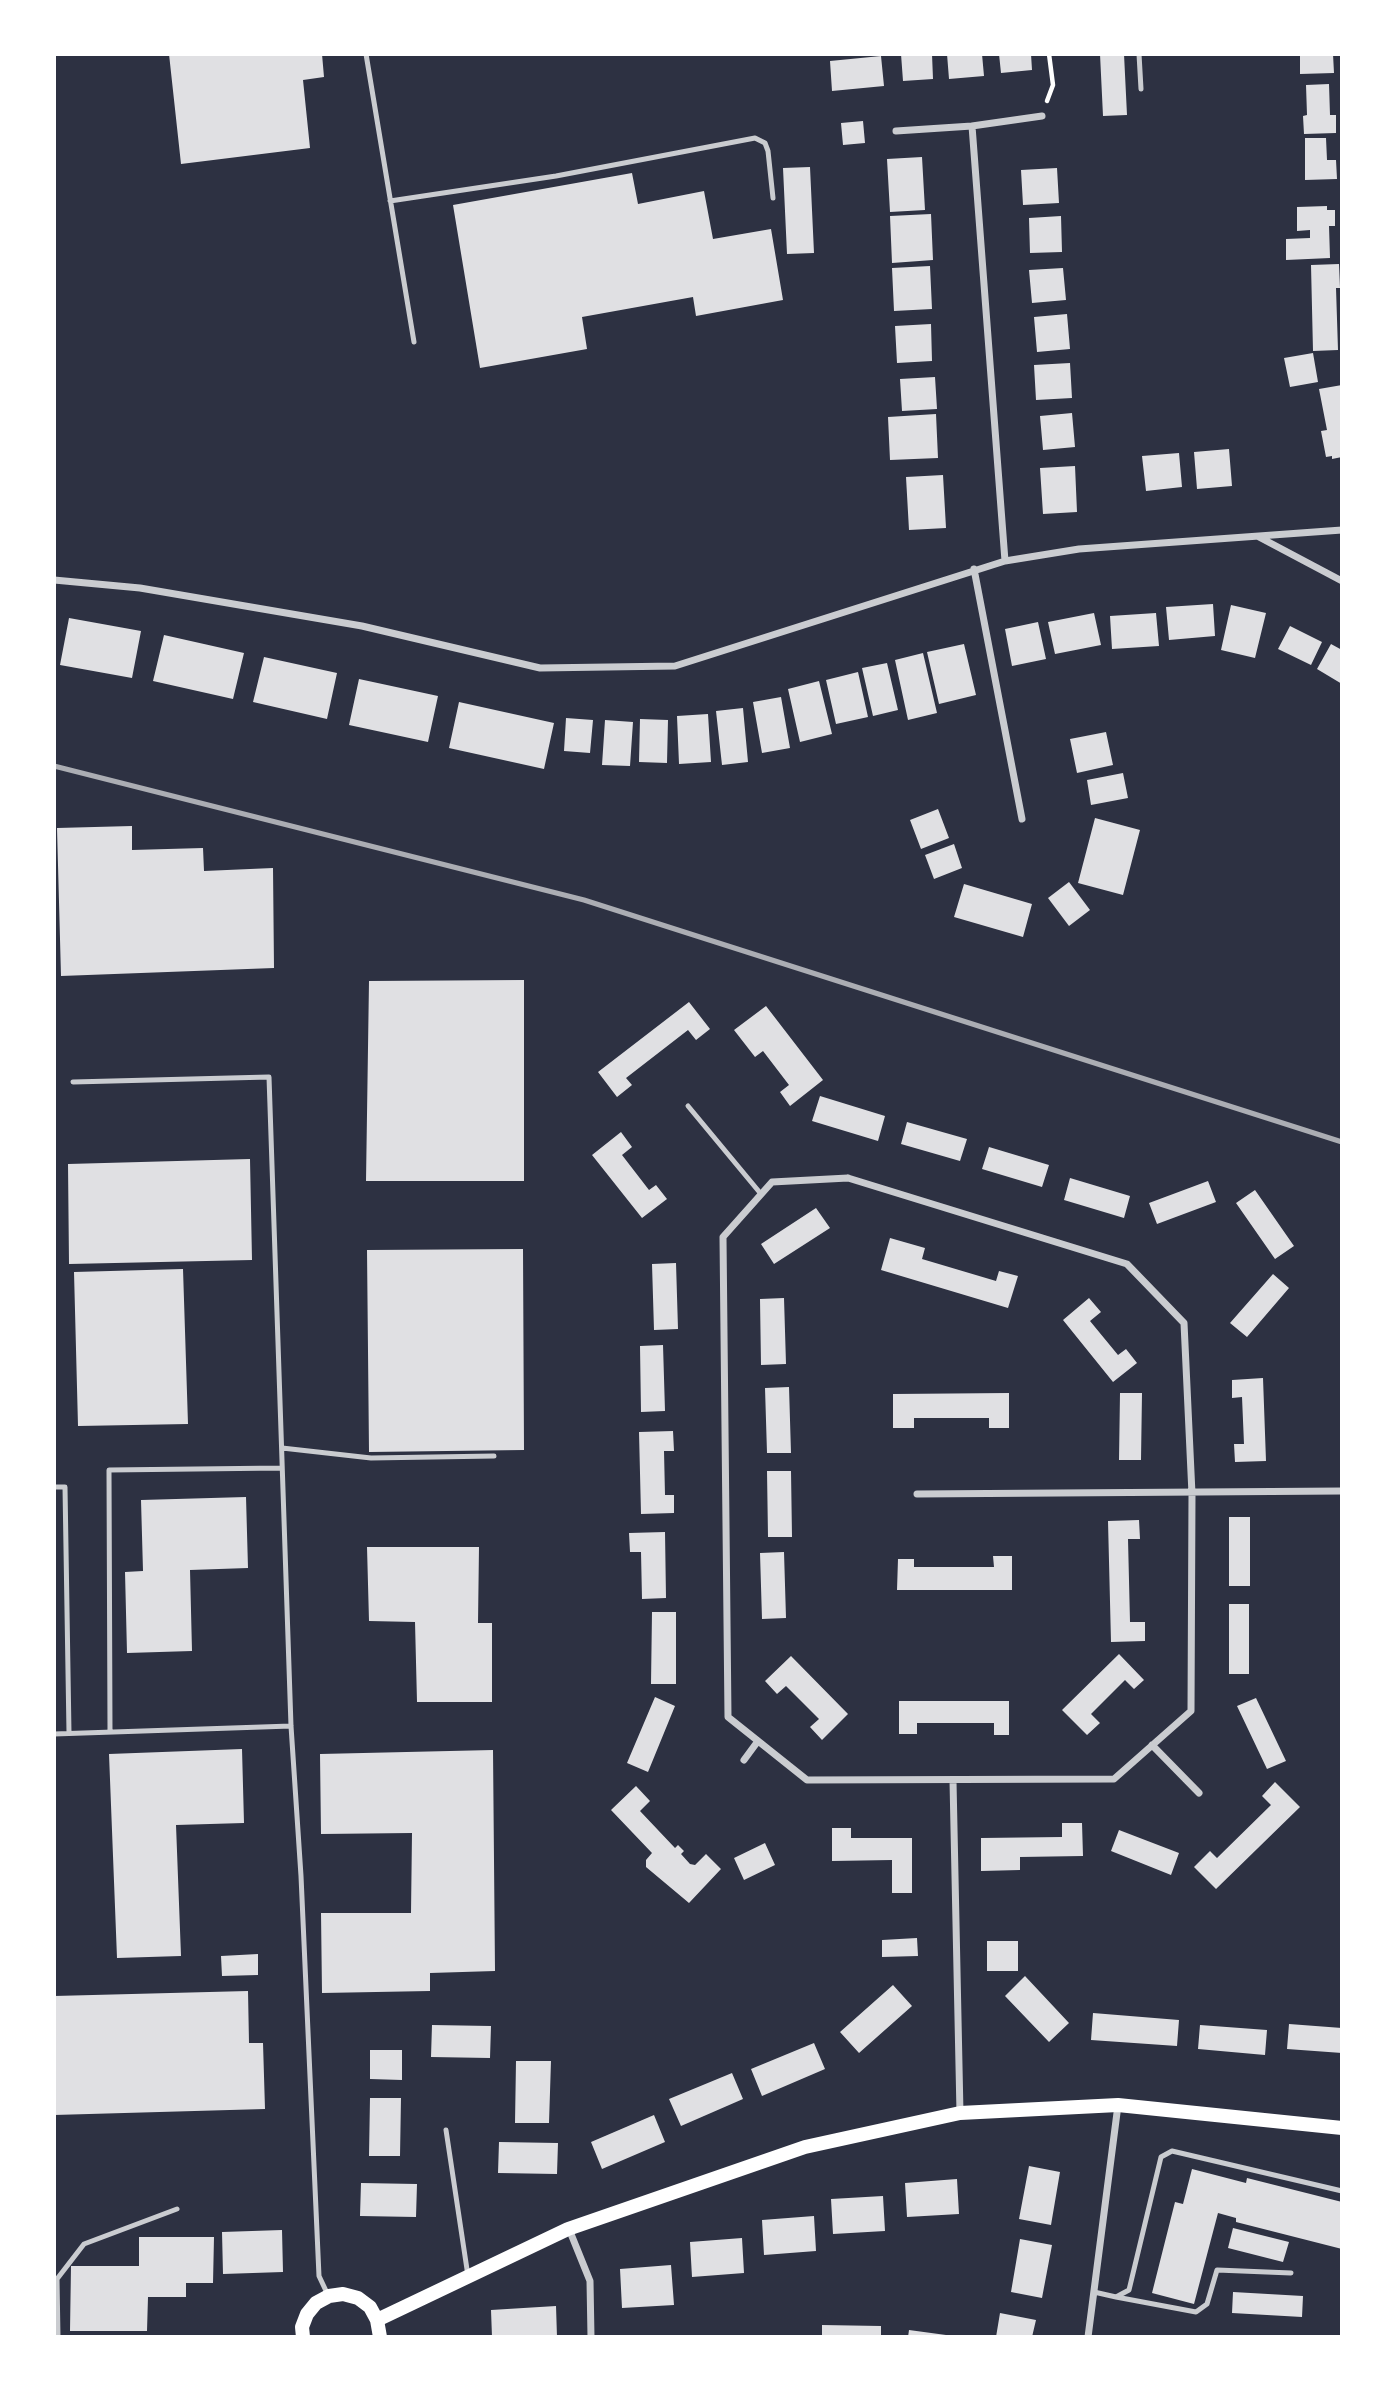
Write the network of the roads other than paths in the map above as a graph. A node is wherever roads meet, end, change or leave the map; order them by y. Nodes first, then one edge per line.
1 (366, 54) edge
2 (1139, 54) edge
3 (1141, 89) dead end
4 (1042, 117) road end
5 (972, 126) junction
6 (896, 131) dead end
7 (773, 198) dead end
8 (390, 201) junction
9 (414, 342) dead end
10 (1342, 530) edge
11 (1258, 537) junction
12 (1005, 561) junction
13 (974, 569) junction
14 (54, 580) edge
15 (1342, 581) edge
16 (1021, 819) dead end
17 (73, 1082) dead end
18 (688, 1106) dead end
19 (761, 1194) junction
20 (282, 1448) junction
21 (494, 1456) dead end
22 (282, 1468) junction
23 (54, 1487) edge
24 (1342, 1491) edge
25 (917, 1494) dead end
26 (1192, 1494) junction
27 (291, 1726) junction
28 (110, 1731) junction
29 (69, 1733) junction
30 (54, 1734) edge
31 (758, 1741) junction
32 (1152, 1745) junction
33 (744, 1760) dead end
34 (953, 1781) junction
35 (1199, 1793) dead end
36 (1118, 2105) junction
37 (960, 2113) junction
38 (1342, 2127) edge
39 (446, 2130) dead end
40 (1342, 2191) edge
41 (177, 2209) dead end
42 (568, 2229) junction
43 (1291, 2273) dead end
44 (468, 2276) junction
45 (1094, 2292) junction
46 (329, 2296) junction
47 (1116, 2297) junction
48 (377, 2320) junction
49 (58, 2337) edge
50 (303, 2337) edge
51 (380, 2337) edge
52 (591, 2337) edge
53 (1088, 2337) edge

1 - 8 lane
2 - 3 lane
4 - 5 street
5 - 6 street
5 - 12 street
7 - 8 lane
8 - 9 lane
10 - 11 street
11 - 12 street
11 - 15 street
12 - 13 street
13 - 14 street
13 - 16 street
17 - 20 lane
18 - 19 lane
19 - 26 street
19 - 31 street
20 - 21 lane
20 - 22 lane
22 - 27 lane
22 - 28 lane
23 - 29 lane
24 - 26 street
25 - 26 street
26 - 32 street
27 - 28 lane
27 - 46 lane
28 - 29 lane
29 - 30 lane
31 - 33 street
31 - 34 street
32 - 34 street
32 - 35 street
34 - 37 street
36 - 37 main road
36 - 38 main road
36 - 45 street
37 - 42 main road
39 - 44 lane
40 - 47 lane
41 - 49 lane
42 - 44 main road
42 - 52 street
43 - 47 lane
44 - 48 main road
45 - 47 lane
45 - 53 street
46 - 48 main road
46 - 50 main road
48 - 51 main road

